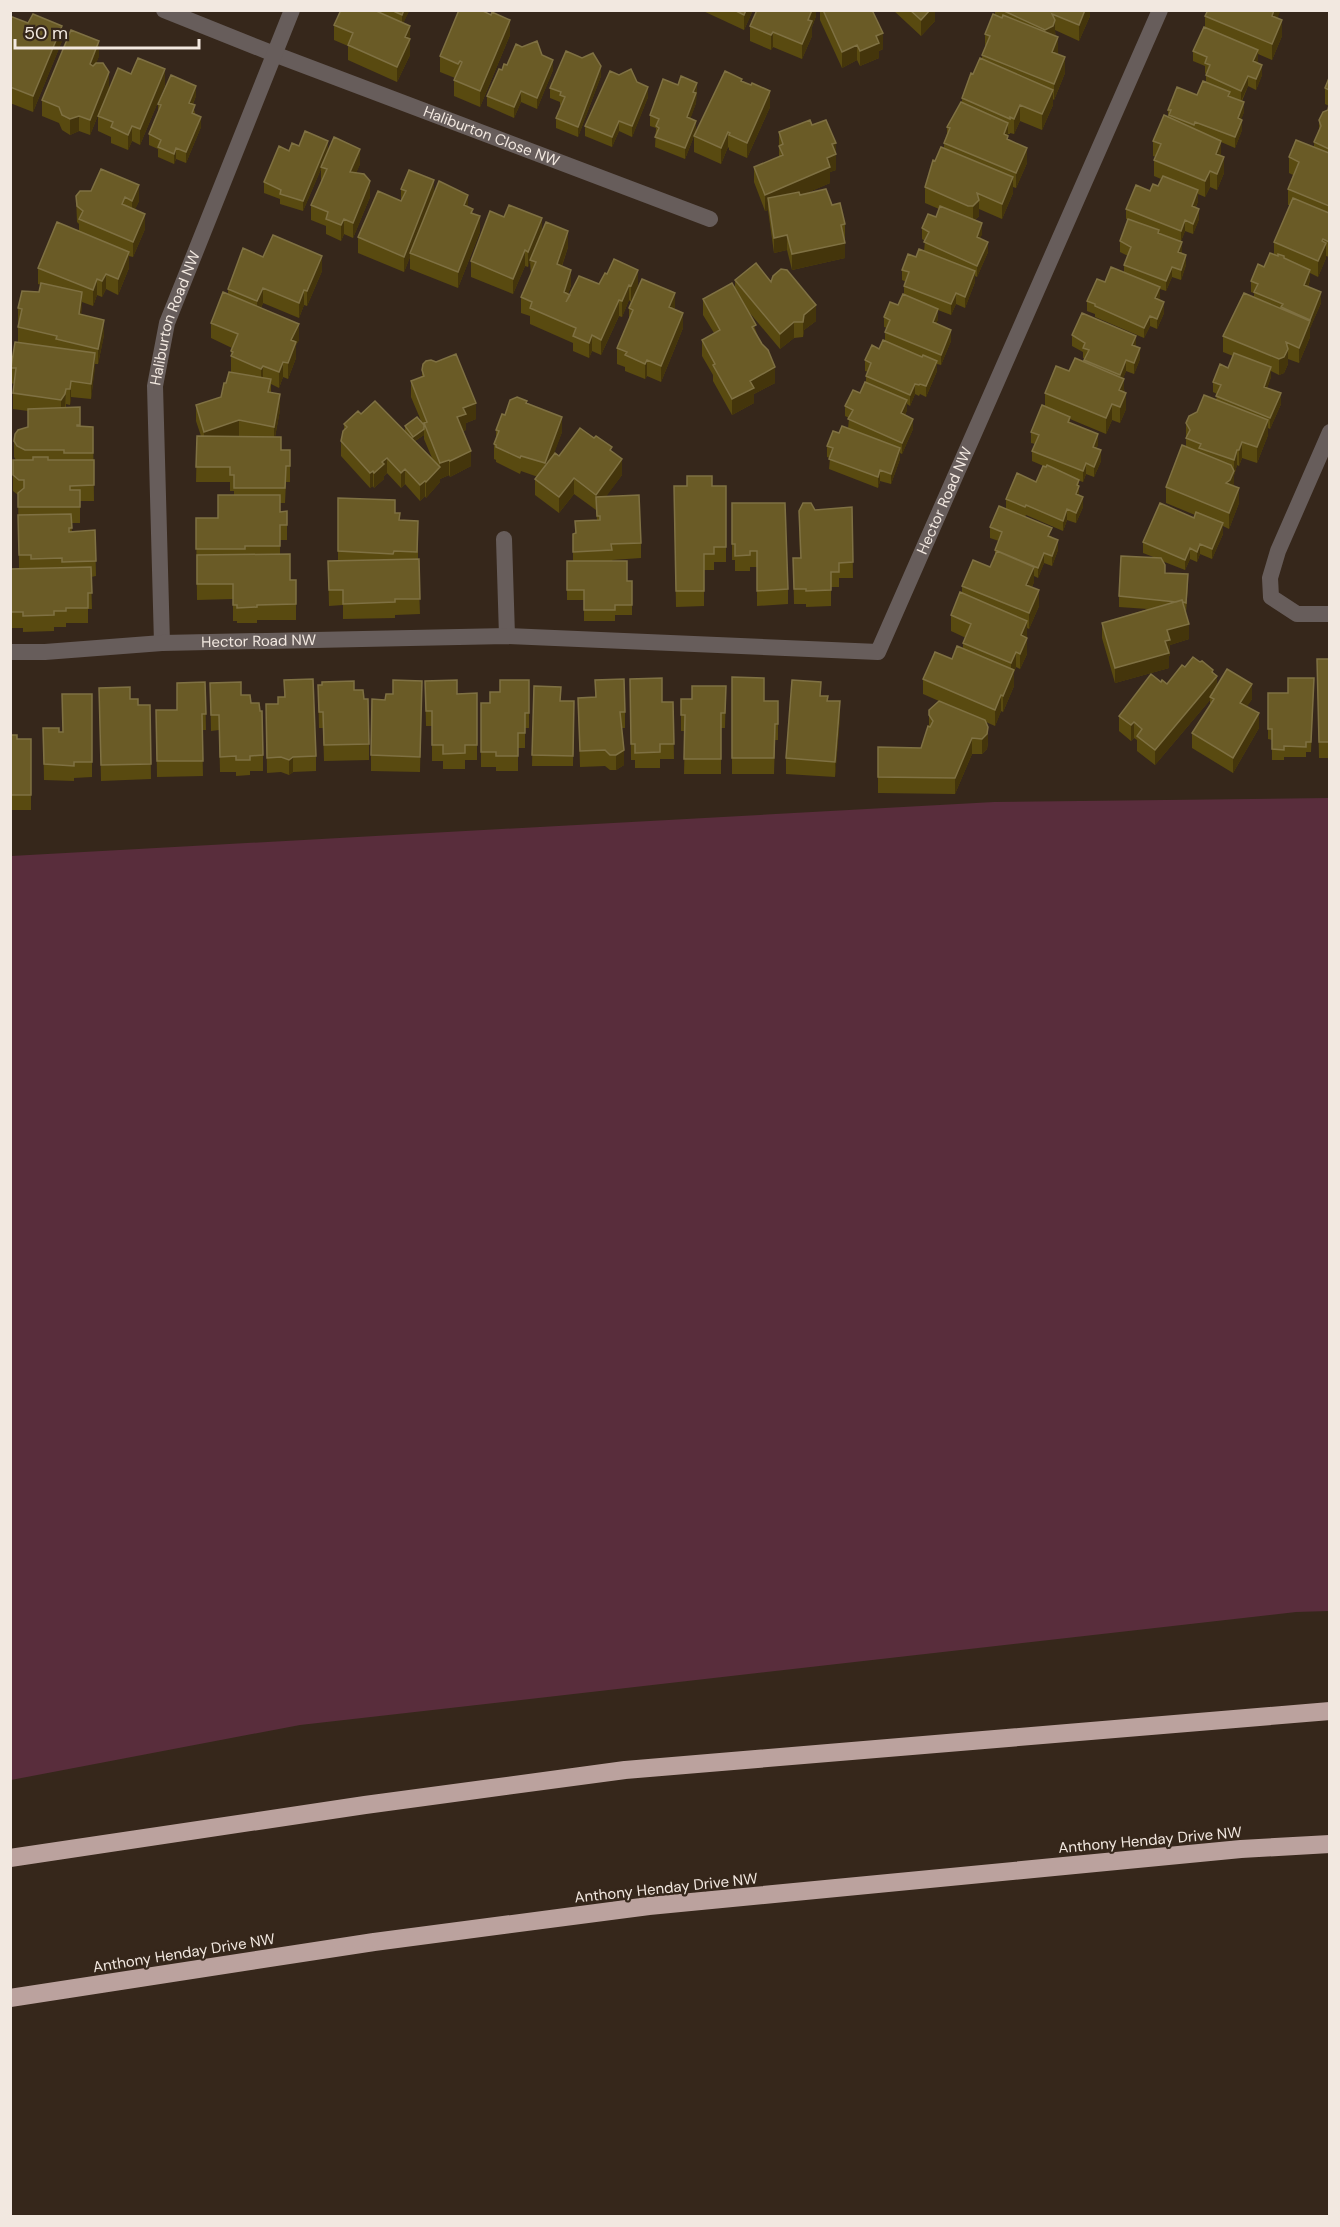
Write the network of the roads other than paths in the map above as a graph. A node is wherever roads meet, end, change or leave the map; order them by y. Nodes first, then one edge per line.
1 (164, 10) edge
2 (292, 10) edge
3 (1160, 10) edge
4 (274, 54) junction
5 (710, 219) dead end
6 (1329, 432) edge
7 (504, 539) dead end
8 (1329, 614) edge
9 (507, 636) junction
10 (162, 643) junction
11 (10, 652) edge
12 (1329, 1704) edge
13 (1329, 1711) edge
14 (1285, 1713) junction
15 (1329, 1844) edge
16 (10, 1858) edge
17 (10, 1998) edge

1 - 4 street, Haliburton Close NW
2 - 4 street, Haliburton Road NW
3 - 9 street, Hector Road NW
4 - 5 street, Haliburton Close NW
4 - 10 street, Haliburton Road NW
6 - 8 street
7 - 9 street
9 - 10 street, Hector Road NW
10 - 11 street, Hector Road NW
12 - 14 highway
13 - 14 highway
14 - 16 highway
15 - 17 highway, Anthony Henday Drive NW

